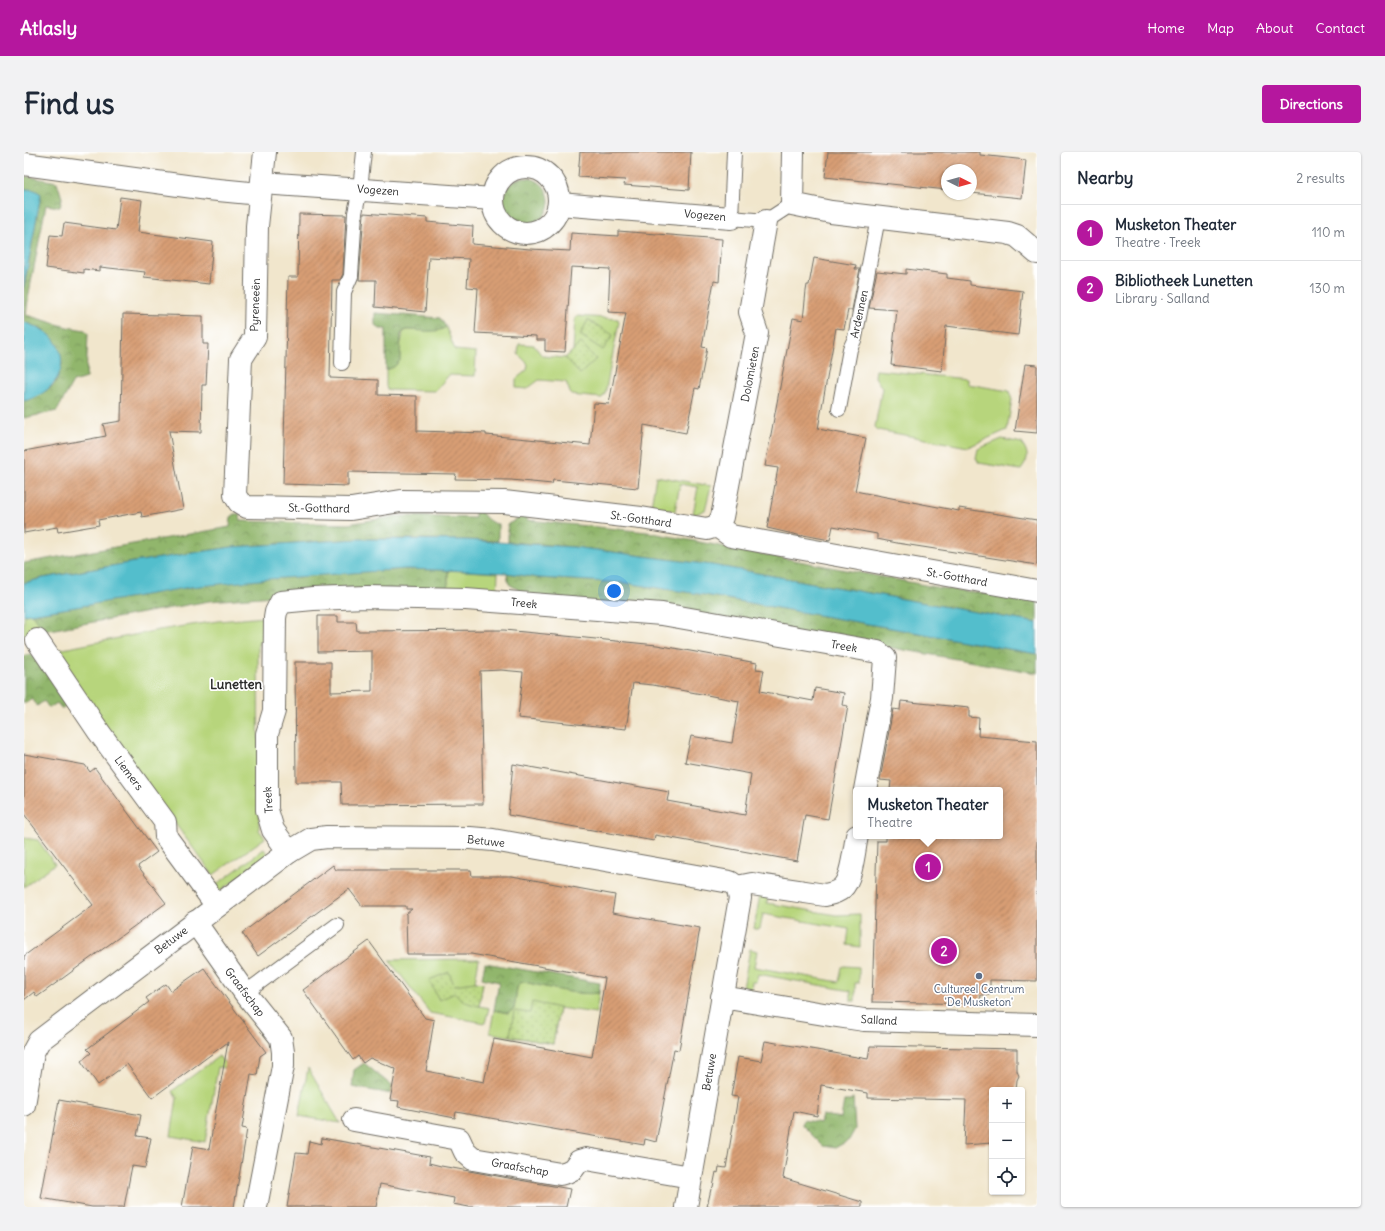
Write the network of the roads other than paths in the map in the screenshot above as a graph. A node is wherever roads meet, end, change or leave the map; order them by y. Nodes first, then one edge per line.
1 (265, 152) edge
2 (364, 152) edge
3 (734, 152) edge
4 (793, 152) edge
5 (24, 164) edge
6 (261, 189) junction
7 (369, 190) junction
8 (494, 198) junction
9 (559, 204) junction
10 (792, 204) junction
11 (732, 218) junction
12 (878, 218) junction
13 (766, 221) junction
14 (1037, 253) edge
15 (342, 363) dead end
16 (839, 410) dead end
17 (239, 502) joint
18 (717, 526) junction
19 (1037, 591) edge
20 (37, 640) dead end
21 (866, 787) edge
22 (856, 839) edge
23 (289, 852) junction
24 (737, 887) junction
25 (217, 906) junction
26 (195, 922) junction
27 (337, 925) dead end
28 (245, 992) junction
29 (722, 997) junction
30 (1037, 1025) edge
31 (24, 1105) edge
32 (354, 1120) dead end
33 (691, 1177) junction
34 (256, 1207) edge
35 (686, 1207) edge

1 - 6 street, Pyreneeën
2 - 7 lane
3 - 11 lane
4 - 10 street
5 - 6 street, Vogezen
6 - 7 street, Vogezen
6 - 17 street, Pyreneeën
7 - 8 street, Vogezen
7 - 15 lane
8 - 9 street
8 - 9 street
9 - 11 street, Vogezen
10 - 12 street
10 - 13 lane
11 - 13 lane
12 - 14 street
12 - 16 lane, Ardennen
13 - 18 street, Dolomieten
17 - 18 street, St.-Gotthard
18 - 19 street, St.-Gotthard
20 - 25 street, Liemers
21 - 23 street, Treek
22 - 24 street
23 - 24 street, Betuwe
23 - 25 street, Betuwe
24 - 29 street, Betuwe
25 - 26 street, Betuwe
26 - 28 street, Graafschap
26 - 31 street, Betuwe
27 - 28 lane
28 - 34 street, Graafschap
29 - 30 street, Salland
29 - 33 street, Betuwe
32 - 33 street, Graafschap
33 - 35 street, Betuwe

